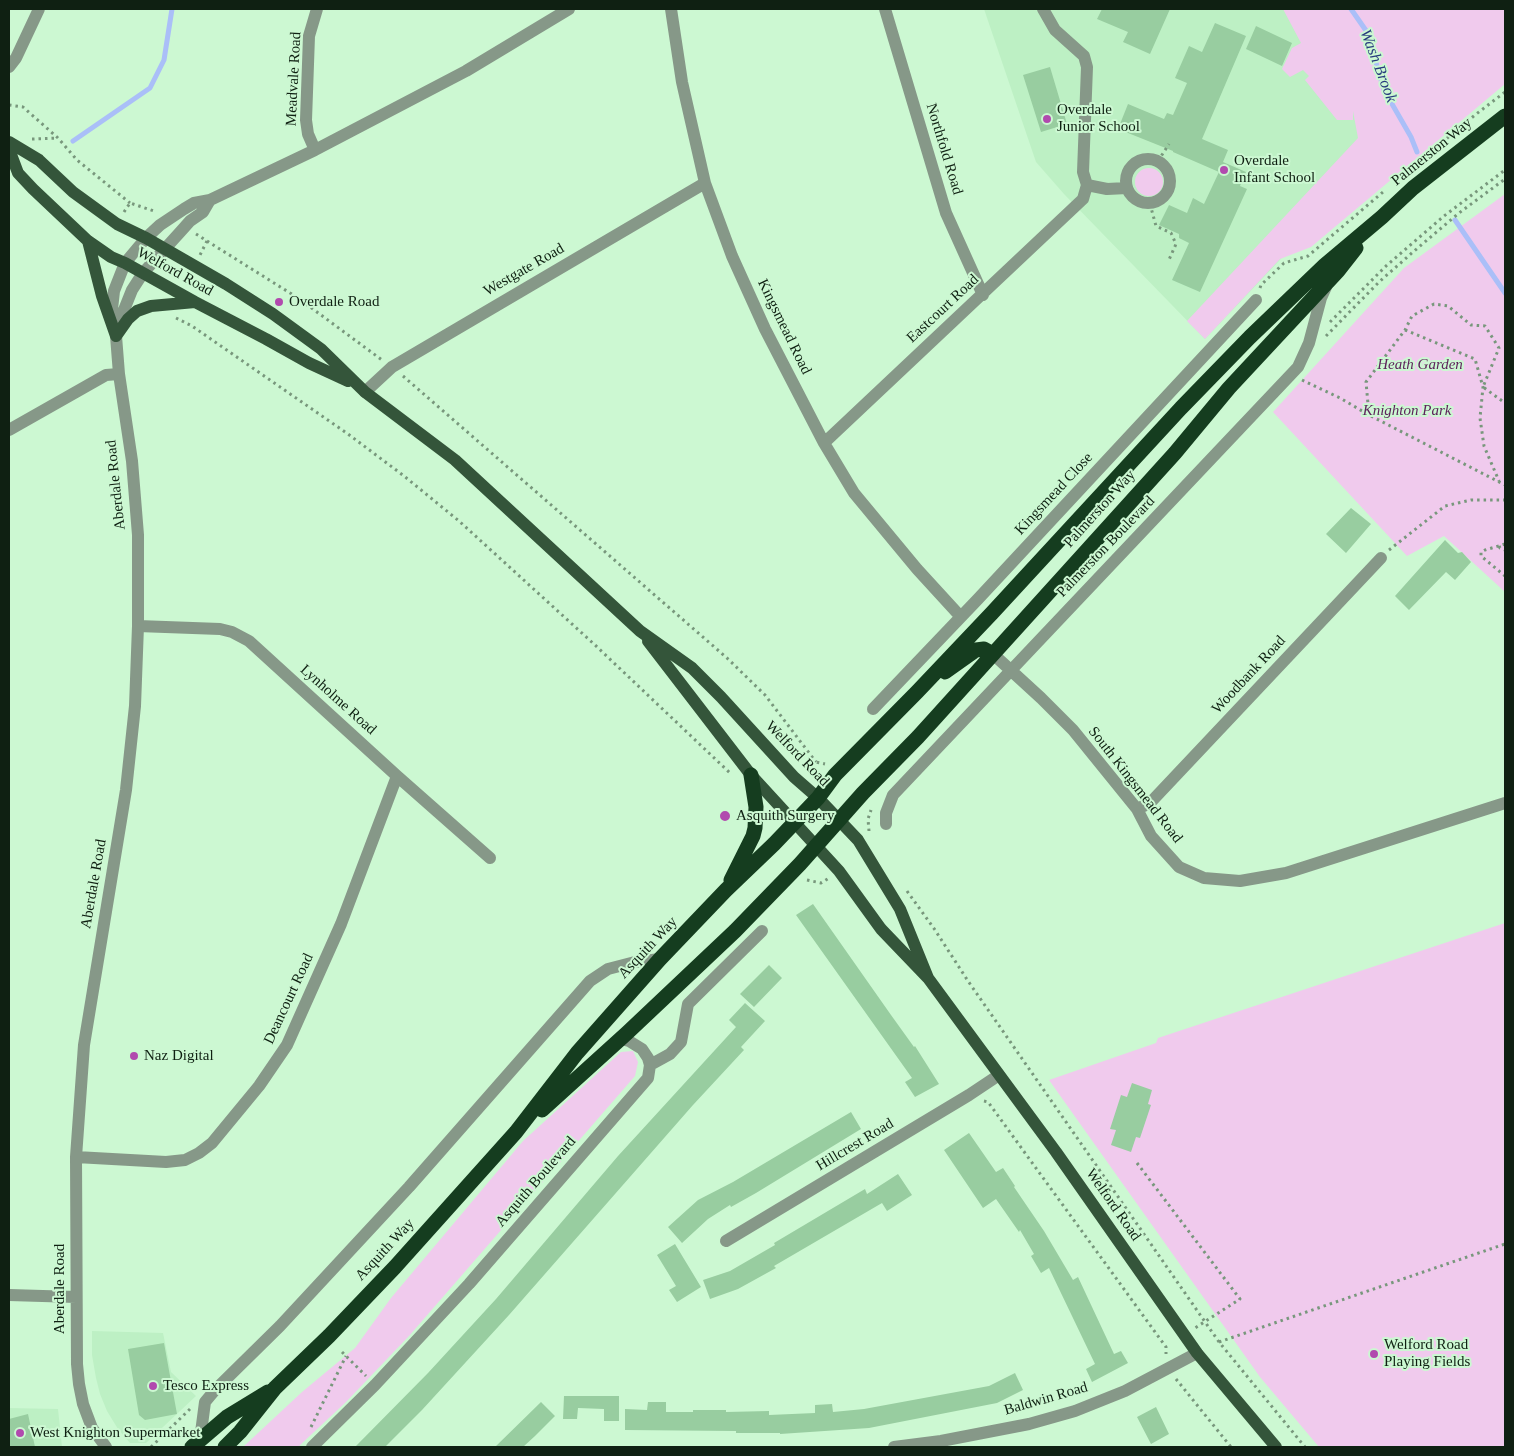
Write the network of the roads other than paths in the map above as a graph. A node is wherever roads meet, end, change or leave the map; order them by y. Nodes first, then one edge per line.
1 (39, 9) edge
2 (317, 9) edge
3 (569, 9) edge
4 (671, 9) edge
5 (885, 9) edge
6 (1042, 9) edge
7 (9, 67) edge
8 (1505, 116) edge
9 (9, 142) edge
10 (9, 149) edge
11 (315, 150) junction
12 (705, 183) junction
13 (1087, 185) junction
14 (1127, 188) junction
15 (210, 200) junction
16 (1382, 217) junction
17 (146, 238) junction
18 (88, 241) junction
19 (164, 249) junction
20 (125, 263) junction
21 (143, 273) junction
22 (1330, 279) junction
23 (983, 295) junction
24 (1256, 300) road end
25 (195, 302) junction
26 (117, 320) junction
27 (116, 336) junction
28 (119, 374) junction
29 (361, 389) junction
30 (9, 430) edge
31 (824, 443) junction
32 (1381, 558) road end
33 (960, 616) junction
34 (138, 626) junction
35 (640, 631) junction
36 (992, 654) junction
37 (1011, 670) junction
38 (917, 692) junction
39 (873, 709) dead end
40 (751, 775) junction
41 (397, 776) junction
42 (818, 798) junction
43 (1505, 803) edge
44 (1137, 810) junction
45 (839, 820) junction
46 (794, 822) junction
47 (886, 824) dead end
48 (816, 845) junction
49 (490, 858) dead end
50 (726, 890) junction
51 (762, 931) dead end
52 (660, 959) junction
53 (928, 978) junction
54 (621, 1039) junction
55 (650, 1064) junction
56 (998, 1075) junction
57 (516, 1132) junction
58 (76, 1157) junction
59 (726, 1241) dead end
60 (9, 1295) edge
61 (76, 1296) junction
62 (1197, 1352) junction
63 (275, 1388) junction
64 (196, 1444) edge
65 (106, 1447) edge
66 (225, 1447) edge
67 (312, 1447) edge
68 (894, 1447) edge
69 (1276, 1447) edge

1 - 7 street
2 - 11 street, Meadvale Road
3 - 11 street
4 - 12 street, Kingsmead Road
5 - 23 street, Northfold Road
6 - 13 street
8 - 16 highway, Palmerston Way
9 - 17 main road, Welford Road
10 - 18 main road, Welford Road
11 - 15 street
12 - 29 street, Westgate Road
12 - 31 street, Kingsmead Road
13 - 14 street
13 - 23 street, Eastcourt Road
14 - 14 street
15 - 17 street
15 - 19 street
16 - 22 highway, Palmerston Way
16 - 38 highway, Palmerston Way
17 - 19 main road, Welford Road
17 - 20 street, Aberdale Road
18 - 20 main road, Welford Road
18 - 27 main road
19 - 21 street, Aberdale Road
19 - 29 main road, Welford Road
20 - 21 main road, Welford Road
20 - 26 street, Aberdale Road
21 - 25 main road, Welford Road
21 - 26 street, Aberdale Road
22 - 36 highway, Palmerston Way
22 - 37 street, Palmerston Boulevard
23 - 31 street, Eastcourt Road
24 - 33 street, Kingsmead Close
25 - 27 main road
25 - 29 main road, Welford Road
26 - 27 street, Aberdale Road
27 - 28 street, Aberdale Road
28 - 30 street
28 - 34 street, Aberdale Road
29 - 35 main road, Welford Road
31 - 33 street, Kingsmead Road
32 - 44 street, Woodbank Road
33 - 39 street, Kingsmead Close
34 - 41 street, Lynholme Road
34 - 58 street, Aberdale Road
35 - 40 main road, Welford Road
35 - 42 main road, Welford Road
36 - 37 street, South Kingsmead Road
36 - 38 highway
36 - 45 highway, Palmerston Way
37 - 44 street, South Kingsmead Road
37 - 47 street, Palmerston Boulevard
38 - 42 highway, Palmerston Way
40 - 46 main road, Welford Road
40 - 50 highway
41 - 49 street, Lynholme Road
41 - 58 street, Deancourt Road
42 - 45 main road, Welford Road
42 - 46 highway, Asquith Way
43 - 44 street, South Kingsmead Road
45 - 48 highway, Asquith Way
45 - 53 main road, Welford Road
46 - 48 main road, Welford Road
46 - 50 highway, Asquith Way
48 - 53 main road, Welford Road
48 - 54 highway, Asquith Way
50 - 52 highway, Asquith Way
51 - 55 street
52 - 57 highway, Asquith Way
52 - 64 street
53 - 56 main road, Welford Road
54 - 55 street
54 - 57 highway, Asquith Way
55 - 67 street, Asquith Boulevard
56 - 59 street, Hillcrest Road
56 - 62 main road, Welford Road
57 - 63 highway, Asquith Way
58 - 61 street, Aberdale Road
60 - 61 street
61 - 65 street, Aberdale Road
62 - 68 street, Baldwin Road
62 - 69 main road, Welford Road
63 - 64 highway, Asquith Way
63 - 66 highway, Asquith Way

